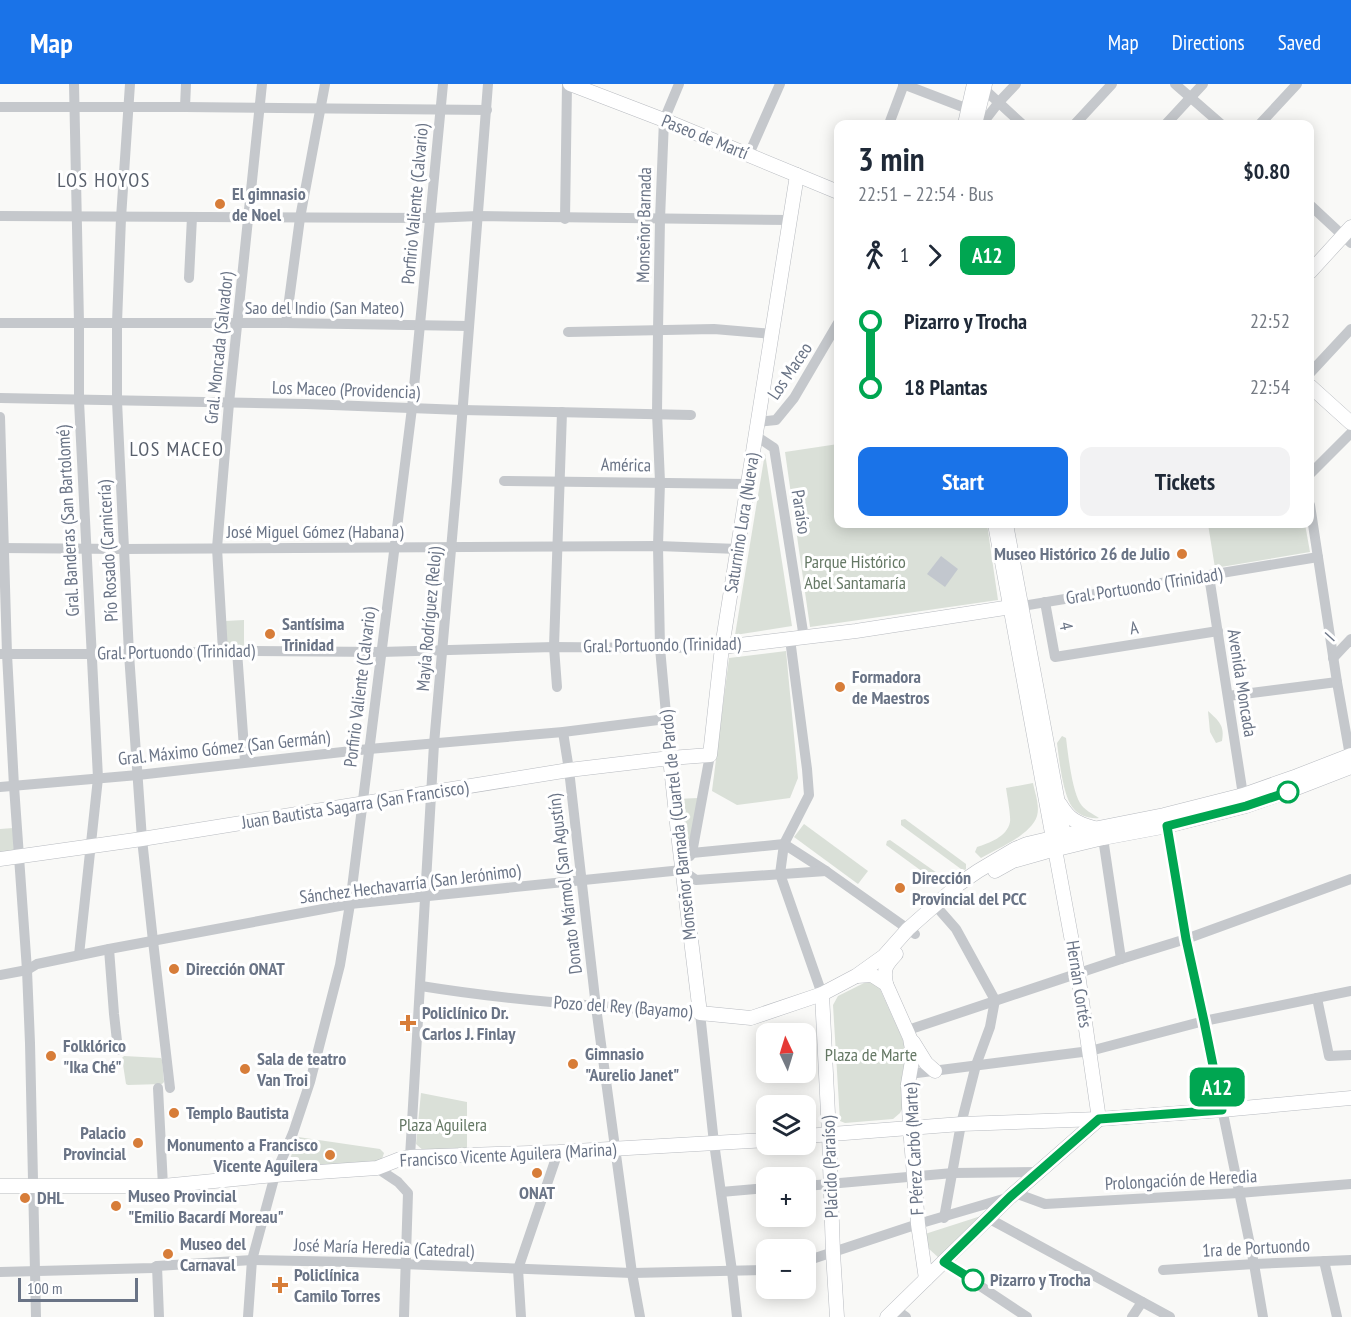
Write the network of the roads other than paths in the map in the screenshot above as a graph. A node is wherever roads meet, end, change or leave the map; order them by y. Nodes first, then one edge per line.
1 (74, 84) edge
2 (130, 84) edge
3 (186, 84) edge
4 (262, 84) edge
5 (325, 84) edge
6 (443, 84) edge
7 (488, 84) edge
8 (568, 84) edge
9 (679, 84) edge
10 (780, 84) edge
11 (904, 84) edge
12 (1016, 84) edge
13 (1112, 84) edge
14 (1175, 84) edge
15 (1203, 84) edge
16 (1297, 84) edge
17 (981, 86) edge
18 (602, 90) edge
19 (1191, 97) junction
20 (999, 102) junction
21 (0, 107) edge
22 (74, 107) junction
23 (129, 107) junction
24 (185, 107) junction
25 (260, 108) junction
26 (321, 108) junction
27 (968, 109) junction
28 (441, 110) junction
29 (487, 110) junction
30 (664, 120) junction
31 (890, 120) edge
32 (966, 120) edge
33 (976, 120) edge
34 (985, 120) edge
35 (1018, 120) edge
36 (1079, 120) edge
37 (1170, 120) edge
38 (1217, 120) edge
39 (1264, 120) edge
40 (749, 154) junction
41 (797, 175) junction
42 (834, 190) edge
43 (1314, 208) edge
44 (0, 216) edge
45 (76, 216) junction
46 (478, 216) junction
47 (192, 217) junction
48 (248, 217) junction
49 (121, 218) junction
50 (300, 218) junction
51 (431, 218) junction
52 (565, 219) junction
53 (660, 219) junction
54 (790, 220) junction
55 (1348, 235) edge
56 (1314, 268) edge
57 (189, 278) dead end
58 (0, 323) edge
59 (79, 323) junction
60 (117, 323) junction
61 (286, 323) junction
62 (238, 324) junction
63 (420, 324) junction
64 (468, 326) junction
65 (1351, 329) edge
66 (834, 330) edge
67 (658, 331) junction
68 (568, 332) dead end
69 (772, 334) junction
70 (1314, 369) edge
71 (1314, 390) edge
72 (0, 398) edge
73 (79, 401) junction
74 (117, 401) junction
75 (229, 403) junction
76 (412, 408) junction
77 (462, 410) junction
78 (562, 412) junction
79 (657, 413) junction
80 (691, 415) dead end
81 (0, 417) edge
82 (758, 422) junction
83 (1351, 423) edge
84 (1351, 433) edge
85 (756, 436) junction
86 (1314, 470) edge
87 (504, 481) dead end
88 (560, 481) junction
89 (660, 482) junction
90 (748, 484) junction
91 (996, 528) edge
92 (1006, 528) edge
93 (1314, 528) edge
94 (557, 546) junction
95 (658, 546) junction
96 (452, 547) junction
97 (2, 548) edge
98 (86, 548) junction
99 (394, 548) junction
100 (124, 549) junction
101 (217, 549) junction
102 (738, 549) junction
103 (1318, 557) junction
104 (1209, 576) junction
105 (1045, 602) junction
106 (1016, 607) junction
107 (1218, 631) junction
108 (804, 638) junction
109 (790, 639) junction
110 (1351, 639) edge
111 (554, 647) junction
112 (722, 647) junction
113 (660, 648) junction
114 (224, 651) junction
115 (237, 651) junction
116 (443, 651) junction
117 (381, 652) junction
118 (4, 654) edge
119 (91, 654) junction
120 (129, 654) junction
121 (1055, 657) joint
122 (1333, 658) junction
123 (1337, 682) junction
124 (557, 687) dead end
125 (1228, 696) junction
126 (666, 719) junction
127 (563, 732) junction
128 (434, 744) junction
129 (369, 750) junction
130 (710, 755) junction
131 (670, 758) junction
132 (1351, 759) edge
133 (244, 762) junction
134 (569, 770) junction
135 (138, 775) junction
136 (98, 778) junction
137 (14, 786) junction
138 (0, 787) edge
139 (431, 792) junction
140 (1243, 795) junction
141 (1052, 801) junction
142 (363, 803) junction
143 (1167, 826) junction
144 (1099, 833) junction
145 (142, 839) junction
146 (1058, 841) junction
147 (679, 842) junction
148 (784, 844) junction
149 (1027, 844) junction
150 (91, 845) junction
151 (692, 853) junction
152 (18, 856) junction
153 (0, 859) edge
154 (682, 870) junction
155 (826, 871) junction
156 (780, 874) junction
157 (1351, 879) edge
158 (582, 881) junction
159 (426, 896) junction
160 (350, 904) junction
161 (938, 908) junction
162 (911, 931) junction
163 (1186, 939) junction
164 (153, 941) junction
165 (109, 949) junction
166 (79, 956) junction
167 (1120, 959) junction
168 (27, 970) junction
169 (1078, 974) junction
170 (0, 975) edge
171 (856, 976) junction
172 (886, 984) junction
173 (421, 986) junction
174 (1351, 991) edge
175 (822, 994) junction
176 (1317, 998) junction
177 (995, 1000) junction
178 (596, 1007) junction
179 (700, 1013) junction
180 (1204, 1021) junction
181 (909, 1034) junction
182 (118, 1050) dead end
183 (1090, 1051) junction
184 (1351, 1055) edge
185 (976, 1065) junction
186 (935, 1071) junction
187 (909, 1074) junction
188 (158, 1088) dead end
189 (170, 1088) dead end
190 (1351, 1098) edge
191 (1222, 1110) junction
192 (1099, 1119) junction
193 (961, 1124) junction
194 (910, 1127) junction
195 (829, 1134) junction
196 (816, 1135) edge
197 (756, 1141) edge
198 (714, 1143) junction
199 (615, 1149) junction
200 (558, 1152) junction
201 (410, 1157) junction
202 (377, 1168) junction
203 (1038, 1172) junction
204 (952, 1173) junction
205 (275, 1175) junction
206 (915, 1176) junction
207 (830, 1184) junction
208 (1351, 1184) edge
209 (816, 1185) edge
210 (0, 1186) edge
211 (33, 1186) junction
212 (163, 1186) junction
213 (756, 1189) edge
214 (721, 1192) junction
215 (1239, 1193) junction
216 (1013, 1195) junction
217 (944, 1218) junction
218 (988, 1218) junction
219 (918, 1224) junction
220 (921, 1246) junction
221 (833, 1253) junction
222 (816, 1258) edge
223 (252, 1260) junction
224 (1351, 1260) edge
225 (1324, 1261) junction
226 (944, 1262) junction
227 (1254, 1264) junction
228 (407, 1265) junction
229 (157, 1266) junction
230 (518, 1269) junction
231 (756, 1270) edge
232 (1163, 1270) dead end
233 (35, 1271) junction
234 (732, 1271) junction
235 (0, 1272) edge
236 (632, 1273) junction
237 (926, 1279) junction
238 (1142, 1302) junction
239 (896, 1314) edge
240 (36, 1317) edge
241 (159, 1317) edge
242 (248, 1317) edge
243 (404, 1317) edge
244 (521, 1317) edge
245 (640, 1317) edge
246 (737, 1317) edge
247 (837, 1317) edge
248 (1027, 1317) edge
249 (1132, 1317) edge
250 (1170, 1317) edge
251 (1263, 1317) edge
252 (1337, 1317) edge

1 - 22 street, Gral. Banderas (San Bartolomé)
2 - 23 street, Pío Rosado (Carnicería)
3 - 24 street
4 - 25 street, Gral. Moncada (Salvador)
5 - 26 street
6 - 28 street, Porfirio Valiente (Calvario)
7 - 29 street, Mayía Rodríguez (Reloj)
8 - 18 main road, Paseo de Martí
8 - 52 street
9 - 30 street
10 - 40 street
11 - 27 street
11 - 31 street
12 - 20 street
13 - 36 street
14 - 19 street
15 - 19 street
16 - 39 street
17 - 20 street
17 - 27 main road
17 - 33 main road
18 - 30 main road, Paseo de Martí
19 - 37 street
19 - 38 street
20 - 34 street
20 - 35 street
21 - 22 street
22 - 23 street
22 - 45 street, Gral. Banderas (San Bartolomé)
23 - 24 street
23 - 49 street, Pío Rosado (Carnicería)
24 - 25 street
25 - 26 street
25 - 48 street, Gral. Moncada (Salvador)
26 - 28 street
26 - 50 street
27 - 32 main road
28 - 29 street
28 - 51 street, Porfirio Valiente (Calvario)
29 - 46 street, Mayía Rodríguez (Reloj)
30 - 40 main road, Paseo de Martí
30 - 53 street, Monseñor Barnada
40 - 41 main road, Paseo de Martí
41 - 42 main road, Paseo de Martí
41 - 54 main road, Saturnino Lora (Nueva)
43 - 55 street
44 - 45 street
45 - 49 street
45 - 59 street, Gral. Banderas (San Bartolomé)
46 - 51 street
46 - 52 street
46 - 64 street, Mayía Rodríguez (Reloj)
47 - 48 street
47 - 49 street
47 - 57 street
48 - 50 street
48 - 62 street, Gral. Moncada (Salvador)
49 - 60 street, Pío Rosado (Carnicería)
50 - 51 street
50 - 61 street
51 - 63 street, Porfirio Valiente (Calvario)
52 - 53 street
53 - 54 street
53 - 67 street, Monseñor Barnada
54 - 69 main road, Saturnino Lora (Nueva)
55 - 56 main road
58 - 59 street, Sao del Indio (San Mateo)
59 - 60 street, Sao del Indio (San Mateo)
59 - 73 street, Gral. Banderas (San Bartolomé)
60 - 62 street, Sao del Indio (San Mateo)
60 - 74 street, Pío Rosado (Carnicería)
61 - 62 street, Sao del Indio (San Mateo)
61 - 63 street, Sao del Indio (San Mateo)
62 - 75 street, Gral. Moncada (Salvador)
63 - 64 street, Sao del Indio (San Mateo)
63 - 76 street, Porfirio Valiente (Calvario)
64 - 77 street, Mayía Rodríguez (Reloj)
65 - 70 street
66 - 82 street, Los Maceo
67 - 68 street
67 - 69 street
67 - 79 street, Monseñor Barnada (Cuartel de Pardo)
69 - 82 main road, Saturnino Lora (Nueva)
71 - 83 main road
72 - 73 street, Los Maceo (Providencia)
73 - 74 street, Los Maceo (Providencia)
73 - 98 street, Gral. Banderas (San Bartolomé)
74 - 75 street, Los Maceo (Providencia)
74 - 100 street, Pío Rosado (Carnicería)
75 - 76 street, Los Maceo (Providencia)
75 - 101 street, Gral. Moncada (Salvador)
76 - 77 street, Los Maceo (Providencia)
76 - 99 street, Porfirio Valiente (Calvario)
77 - 78 street, Los Maceo (Providencia)
77 - 96 street, Mayía Rodríguez (Reloj)
78 - 79 street, Los Maceo (Providencia)
78 - 88 street
79 - 80 street, Los Maceo (Providencia)
79 - 89 street, Monseñor Barnada (Cuartel de Pardo)
81 - 97 street
82 - 85 main road, Saturnino Lora (Nueva)
84 - 86 street
85 - 90 main road, Saturnino Lora (Nueva)
85 - 108 street, Paraíso
87 - 88 street, América
88 - 89 street, América
88 - 94 street
89 - 90 street, América
89 - 95 street, Monseñor Barnada (Cuartel de Pardo)
90 - 102 main road, Saturnino Lora (Nueva)
91 - 106 main road
92 - 106 main road
93 - 103 street
94 - 95 street, José Miguel Gómez (Habana)
94 - 96 street, José Miguel Gómez (Habana)
94 - 111 street
95 - 102 street, José Miguel Gómez (Habana)
95 - 113 street, Monseñor Barnada (Cuartel de Pardo)
96 - 99 street, José Miguel Gómez (Habana)
96 - 116 street, Mayía Rodríguez (Reloj)
97 - 98 street, José Miguel Gómez (Habana)
97 - 118 street
98 - 100 street, José Miguel Gómez (Habana)
98 - 119 street, Gral. Banderas (San Bartolomé)
99 - 101 street, José Miguel Gómez (Habana)
99 - 117 street, Porfirio Valiente (Calvario)
100 - 101 street, José Miguel Gómez (Habana)
100 - 120 street, Pío Rosado (Carnicería)
101 - 114 street, Gral. Moncada (Salvador)
102 - 112 main road, Saturnino Lora (Nueva)
103 - 104 street, Gral. Portuondo (Trinidad)
103 - 122 street
104 - 105 street, Gral. Portuondo (Trinidad)
104 - 107 street, Avenida Moncada
105 - 106 street, Gral. Portuondo (Trinidad)
105 - 121 street, 4
106 - 108 main road, Gral. Portuondo (Trinidad)
106 - 141 main road, Hernán Cortés
107 - 121 street, A
107 - 125 street, Avenida Moncada
108 - 109 main road, Gral. Portuondo (Trinidad)
109 - 112 main road, Gral. Portuondo (Trinidad)
109 - 148 street
110 - 122 street, I
111 - 113 street, Gral. Portuondo (Trinidad)
111 - 116 street, Gral. Portuondo (Trinidad)
111 - 124 street
112 - 113 street, Gral. Portuondo (Trinidad)
112 - 130 main road, Saturnino Lora (Nueva)
113 - 126 street, Monseñor Barnada (Cuartel de Pardo)
114 - 115 street, Gral. Portuondo (Trinidad)
114 - 120 street, Gral. Portuondo (Trinidad)
115 - 117 street, Gral. Portuondo (Trinidad)
115 - 133 street
116 - 117 street, Gral. Portuondo (Trinidad)
116 - 128 street, Mayía Rodríguez (Reloj)
117 - 129 street, Porfirio Valiente (Calvario)
118 - 119 street, Gral. Portuondo (Trinidad)
118 - 137 street
119 - 120 street, Gral. Portuondo (Trinidad)
119 - 136 street, Gral. Banderas (San Bartolomé)
120 - 135 street, Pío Rosado (Carnicería)
122 - 123 street
123 - 125 street
123 - 132 street
125 - 140 street, Avenida Moncada
126 - 127 street, Gral. Máximo Gómez (San Germán)
126 - 131 street, Monseñor Barnada (Cuartel de Pardo)
127 - 128 street, Gral. Máximo Gómez (San Germán)
127 - 134 street, Donato Mármol (San Agustín)
128 - 129 street, Gral. Máximo Gómez (San Germán)
128 - 139 street, Mayía Rodríguez (Reloj)
129 - 133 street, Gral. Máximo Gómez (San Germán)
129 - 142 street, Porfirio Valiente (Calvario)
130 - 131 main road, Juan Bautista Sagarra (San Francisco)
130 - 151 street, Saturnino Lora (Nueva)
131 - 134 main road, Juan Bautista Sagarra (San Francisco)
131 - 147 main road, Monseñor Barnada (Cuartel de Pardo)
132 - 140 main road
132 - 143 main road
133 - 135 street, Gral. Máximo Gómez (San Germán)
134 - 139 main road, Juan Bautista Sagarra (San Francisco)
134 - 158 street, Donato Mármol (San Agustín)
135 - 136 street, Gral. Máximo Gómez (San Germán)
135 - 145 street, Pío Rosado (Carnicería)
136 - 137 street, Gral. Máximo Gómez (San Germán)
136 - 150 street, Gral. Banderas (San Bartolomé)
137 - 138 street, Gral. Máximo Gómez (San Germán)
137 - 152 street
139 - 142 main road, Juan Bautista Sagarra (San Francisco)
139 - 159 street, Mayía Rodríguez (Reloj)
140 - 144 main road
141 - 144 main road
141 - 146 main road, Hernán Cortés
141 - 149 main road
142 - 145 main road, Juan Bautista Sagarra (San Francisco)
142 - 160 street, Porfirio Valiente (Calvario)
143 - 144 main road
143 - 163 street
144 - 146 main road
144 - 167 street
145 - 150 main road, Juan Bautista Sagarra (San Francisco)
145 - 164 street, Pío Rosado (Carnicería)
146 - 149 main road
146 - 161 main road
146 - 169 main road, Hernán Cortés
147 - 151 street
147 - 154 main road, Monseñor Barnada (Cuartel de Pardo)
148 - 151 street
148 - 155 street
148 - 156 street, Plácido (Paraíso)
149 - 161 main road
150 - 152 main road, Juan Bautista Sagarra (San Francisco)
150 - 166 street, Gral. Banderas (San Bartolomé)
151 - 154 street, Saturnino Lora (Nueva)
152 - 153 main road, Juan Bautista Sagarra (San Francisco)
152 - 168 street
154 - 156 street, Sánchez Hechavarría (San Jerónimo)
154 - 158 street, Sánchez Hechavarría (San Jerónimo)
154 - 179 main road, Monseñor Barnada (Cuartel de Pardo)
155 - 156 street, Sánchez Hechavarría (San Jerónimo)
155 - 162 street
156 - 175 street, Plácido (Paraíso)
157 - 163 street
158 - 159 street, Sánchez Hechavarría (San Jerónimo)
158 - 178 street, Donato Mármol (San Agustín)
159 - 160 street, Sánchez Hechavarría (San Jerónimo)
159 - 173 street, Mayía Rodríguez (Reloj)
160 - 164 street, Sánchez Hechavarría (San Jerónimo)
160 - 205 street, Porfirio Valiente (Calvario)
161 - 162 main road
161 - 177 street
162 - 171 main road, Pozo del Rey (Bayamo)
162 - 172 main road
163 - 167 street
163 - 180 street
164 - 165 street, Sánchez Hechavarría (San Jerónimo)
164 - 189 street, Pío Rosado (Carnicería)
165 - 166 street, Sánchez Hechavarría (San Jerónimo)
165 - 182 street
166 - 168 street, Sánchez Hechavarría (San Jerónimo)
167 - 169 street
168 - 170 street, Sánchez Hechavarría (San Jerónimo)
168 - 211 street
169 - 177 street
169 - 183 main road, Hernán Cortés
171 - 172 main road
171 - 175 main road, Pozo del Rey (Bayamo)
172 - 181 main road, F Pérez Carbó (Marte)
173 - 178 street, Pozo del Rey (Bayamo)
173 - 201 street, Mayía Rodríguez (Reloj)
174 - 176 street
175 - 179 main road, Pozo del Rey (Bayamo)
175 - 195 main road, Plácido (Paraíso)
176 - 180 street
176 - 184 street
177 - 181 street
177 - 185 street
178 - 179 street, Pozo del Rey (Bayamo)
178 - 199 street, Donato Mármol (San Agustín)
179 - 198 street, Monseñor Barnada (Cuartel de Pardo)
180 - 183 street
180 - 191 street
181 - 186 main road
181 - 187 main road, F Pérez Carbó (Marte)
183 - 185 street
183 - 192 main road, Hernán Cortés
185 - 186 street
185 - 193 street
186 - 187 street
187 - 194 main road, F Pérez Carbó (Marte)
188 - 212 street
190 - 191 main road
191 - 192 main road
191 - 215 street
192 - 193 main road
192 - 203 main road
193 - 194 main road
193 - 204 street
194 - 195 main road
194 - 206 main road, F Pérez Carbó (Marte)
195 - 196 main road
195 - 207 main road, Plácido (Paraíso)
197 - 198 main road, Francisco Vicente Aguilera (Marina)
198 - 199 main road, Francisco Vicente Aguilera (Marina)
198 - 214 street, Monseñor Barnada (Cuartel de Pardo)
199 - 200 main road, Francisco Vicente Aguilera (Marina)
199 - 236 street, Donato Mármol (San Agustín)
200 - 201 main road, Francisco Vicente Aguilera (Marina)
200 - 230 street
201 - 202 main road, Francisco Vicente Aguilera (Marina)
202 - 205 main road, Francisco Vicente Aguilera (Marina)
202 - 228 street
203 - 204 street
203 - 216 main road
204 - 206 street
204 - 217 street
205 - 212 main road, Francisco Vicente Aguilera (Marina)
205 - 223 street, Porfirio Valiente (Calvario)
206 - 207 street
206 - 219 main road, F Pérez Carbó (Marte)
207 - 209 street
207 - 221 main road, Plácido (Paraíso)
208 - 215 street, Prolongación de Heredia
210 - 211 main road, Francisco Vicente Aguilera (Marina)
211 - 212 main road, Francisco Vicente Aguilera (Marina)
211 - 233 street
213 - 214 street
214 - 234 street, Monseñor Barnada (Cuartel de Pardo)
215 - 216 street, Prolongación de Heredia
215 - 227 street
216 - 217 street
216 - 218 main road
217 - 219 street
218 - 226 main road
218 - 238 street
219 - 220 main road, F Pérez Carbó (Marte)
219 - 221 street
220 - 226 main road
220 - 237 main road, F Pérez Carbó (Marte)
221 - 222 street
221 - 247 main road, Plácido (Paraíso)
223 - 228 street, José María Heredia (Catedral)
223 - 229 street, José María Heredia (Catedral)
223 - 242 street, Porfirio Valiente (Calvario)
224 - 225 street, 1ra de Portuondo
225 - 227 street, 1ra de Portuondo
225 - 252 street
226 - 237 main road
226 - 248 street
227 - 232 street, 1ra de Portuondo
227 - 251 street
228 - 230 street, José María Heredia (Catedral)
228 - 243 street
229 - 233 street, José María Heredia (Catedral)
229 - 241 street
230 - 236 street, José María Heredia (Catedral)
230 - 244 street
231 - 234 street, José María Heredia (Catedral)
233 - 235 street, José María Heredia (Catedral)
233 - 240 street
234 - 236 street, José María Heredia (Catedral)
234 - 246 street, Monseñor Barnada (Cuartel de Pardo)
236 - 245 street, Donato Mármol (San Agustín)
237 - 239 main road
238 - 249 street
238 - 250 street

